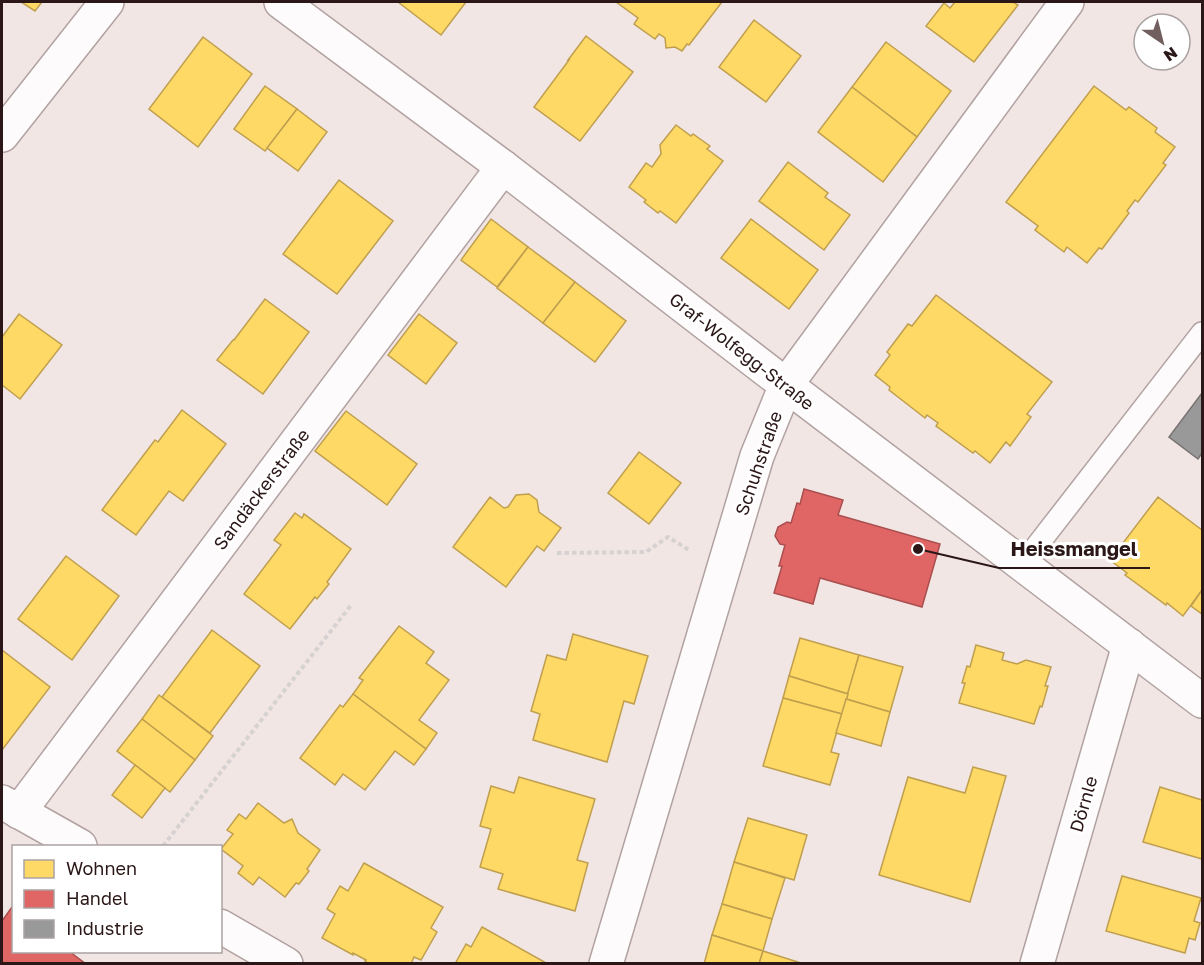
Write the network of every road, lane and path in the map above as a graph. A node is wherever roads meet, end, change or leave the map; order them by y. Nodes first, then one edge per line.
1 (107, 2) edge
2 (281, 2) edge
3 (1067, 2) edge
4 (2, 135) edge
5 (503, 167) junction
6 (1203, 333) edge
7 (786, 386) junction
8 (556, 553) dead end
9 (1022, 565) junction
10 (723, 570) junction
11 (352, 604) dead end
12 (1129, 645) junction
13 (1203, 701) edge
14 (6, 806) edge
15 (78, 845) edge
16 (164, 845) edge
17 (222, 927) edge
18 (286, 963) edge
19 (606, 963) edge
20 (1037, 963) edge

1 - 4 street
2 - 5 street, Graf-Wolfegg-Straße
3 - 7 street, Schuhstraße
5 - 7 street, Graf-Wolfegg-Straße
5 - 14 street, Sandäckerstraße
6 - 9 lane
7 - 9 street, Graf-Wolfegg-Straße
7 - 10 street, Schuhstraße
8 - 10 path
9 - 12 street, Graf-Wolfegg-Straße
10 - 19 street, Schuhstraße
11 - 16 path
12 - 13 street, Graf-Wolfegg-Straße
12 - 20 street, Dörnle
14 - 15 street
17 - 18 street

